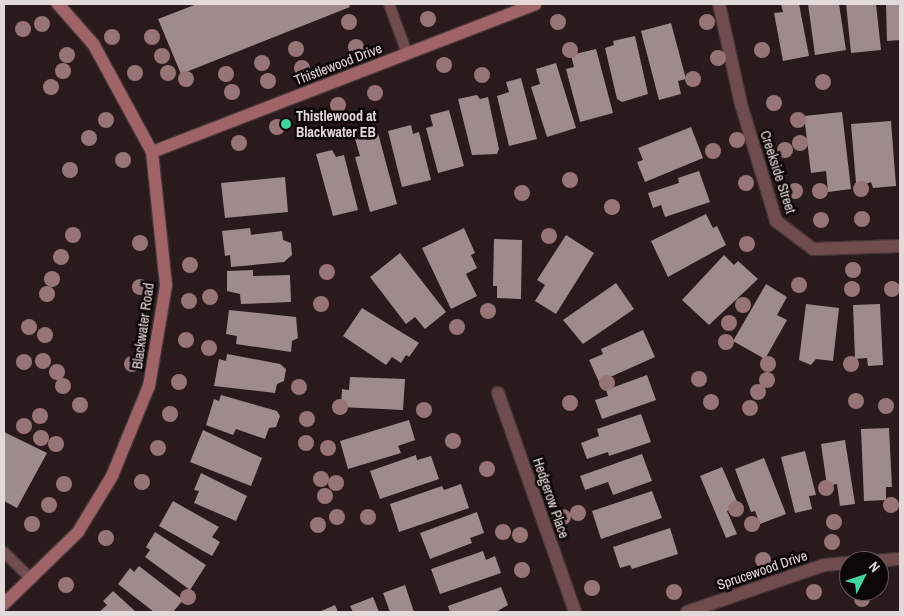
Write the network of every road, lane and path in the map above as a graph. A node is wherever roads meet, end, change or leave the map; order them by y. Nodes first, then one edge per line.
1 (58, 4) edge
2 (389, 4) edge
3 (535, 4) edge
4 (719, 4) edge
5 (407, 53) junction
6 (152, 152) junction
7 (900, 246) edge
8 (498, 394) dead end
9 (4, 552) edge
10 (839, 564) edge
11 (30, 579) junction
12 (4, 604) edge
13 (575, 612) edge
14 (687, 612) edge

1 - 6 street, Blackwater Road
2 - 5 lane
3 - 5 street, Thistlewood Drive
4 - 7 street, Creekside Street
5 - 6 street, Thistlewood Drive
6 - 11 street, Blackwater Road
8 - 13 street, Hedgerow Place
9 - 11 lane
10 - 14 street, Sprucewood Drive
11 - 12 street, Blackwater Road

